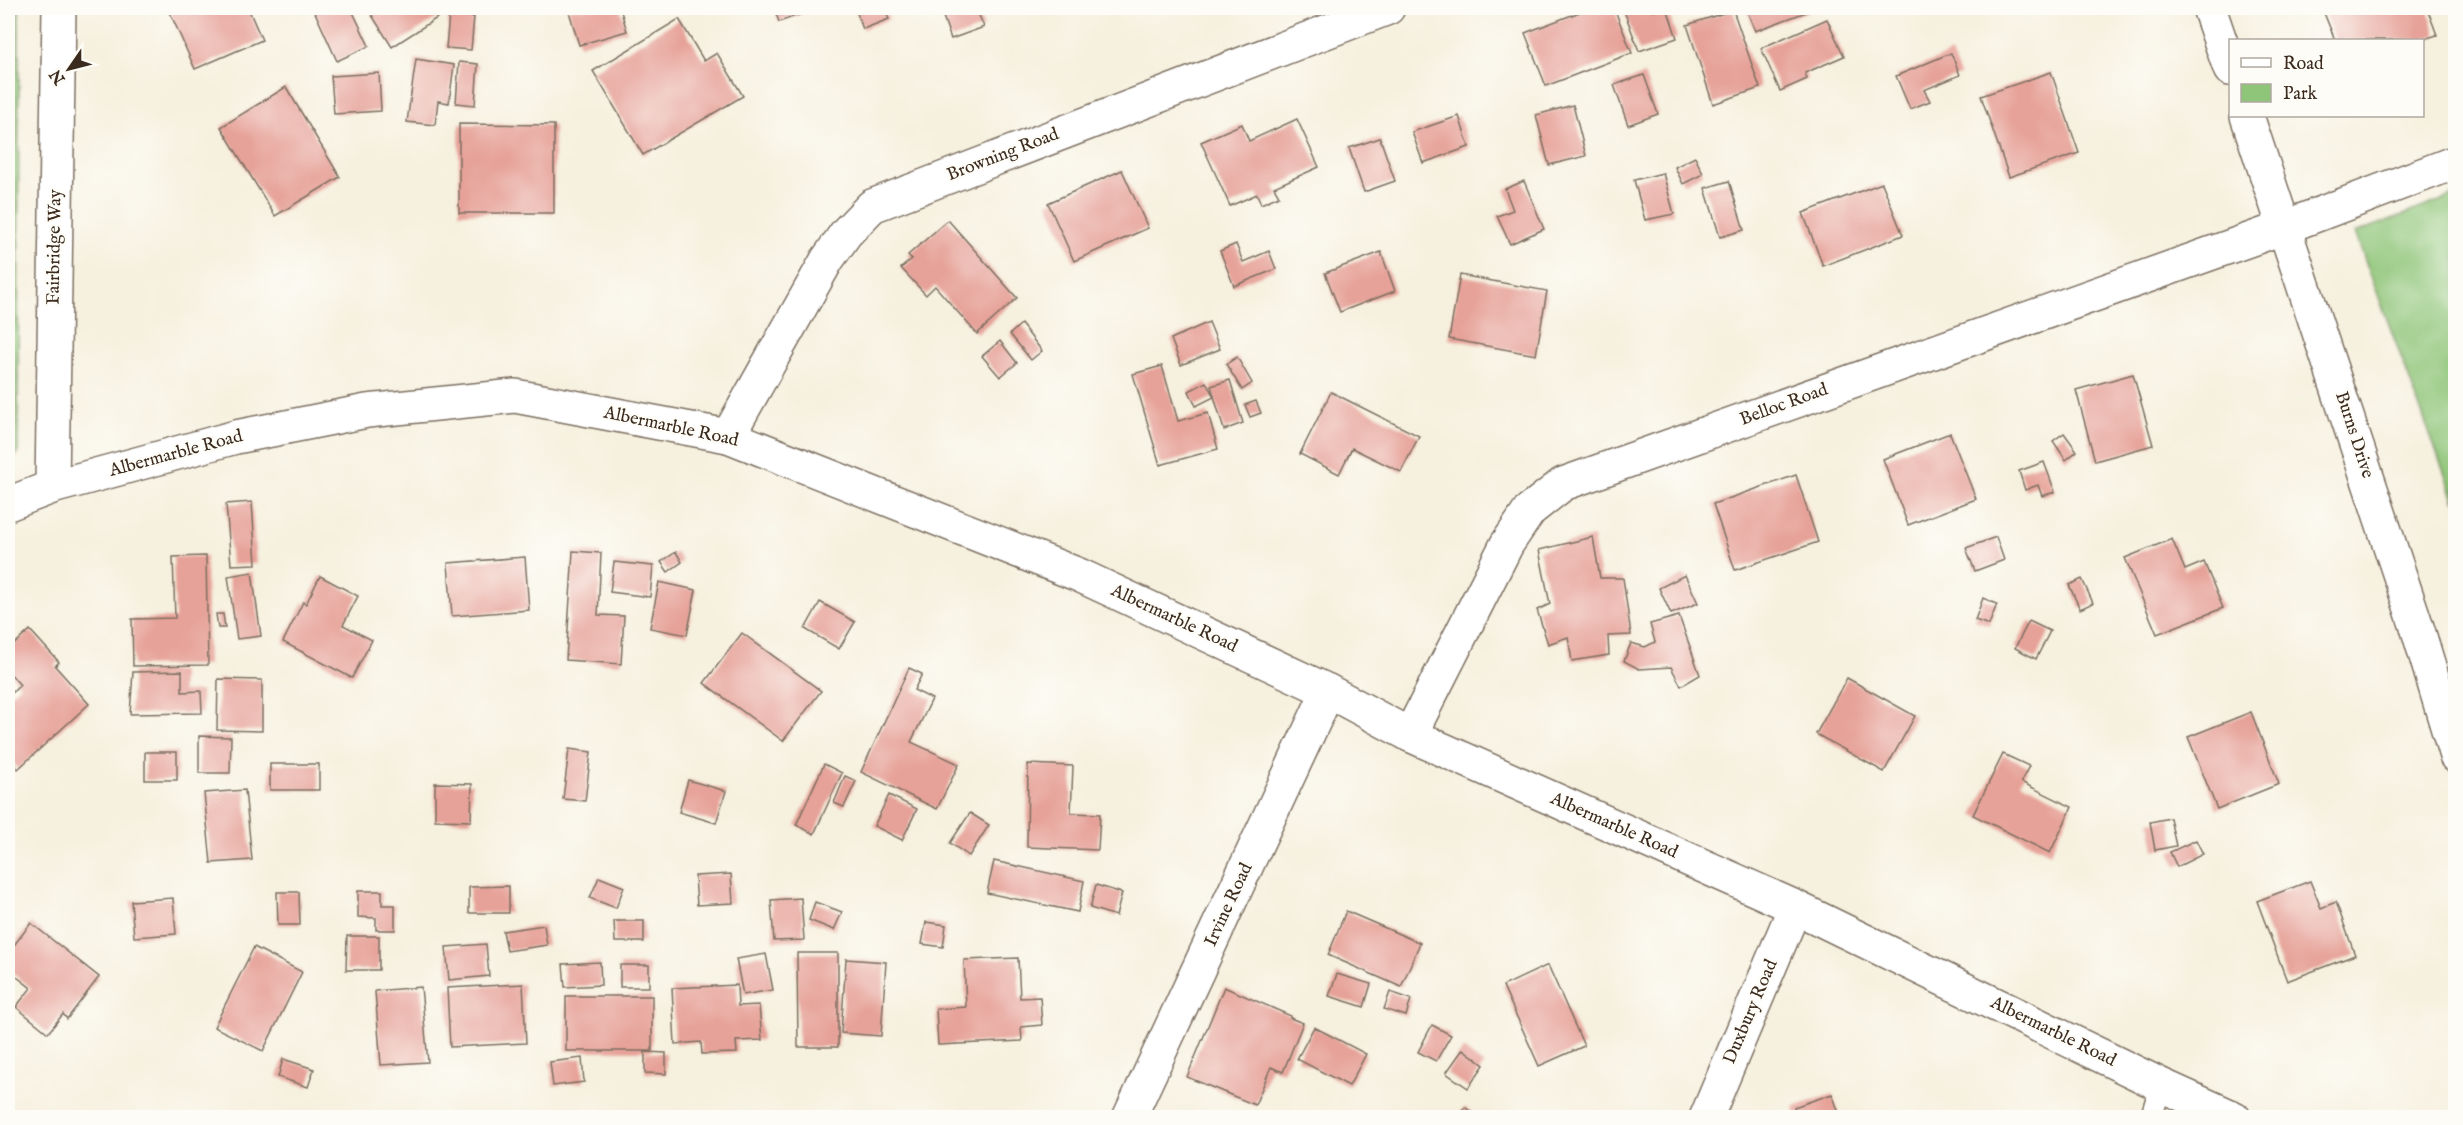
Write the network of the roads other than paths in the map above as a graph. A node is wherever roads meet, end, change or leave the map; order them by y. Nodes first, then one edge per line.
1 (59, 8) edge
2 (1388, 8) edge
3 (2209, 8) edge
4 (2229, 66) edge
5 (2247, 117) edge
6 (2456, 162) edge
7 (2285, 227) junction
8 (728, 436) junction
9 (52, 487) junction
10 (8, 504) edge
11 (2418, 630) junction
12 (2456, 677) edge
13 (1328, 691) junction
14 (1410, 735) junction
15 (2456, 756) edge
16 (1796, 907) junction
17 (2161, 1085) junction
18 (1129, 1118) edge
19 (1706, 1118) edge
20 (2151, 1118) edge
21 (2234, 1118) edge

1 - 9 street, Fairbridge Way
2 - 8 street, Browning Road
3 - 4 street
5 - 7 street, Burns Drive
6 - 7 street, Belloc Road
7 - 11 street, Burns Drive
7 - 14 street, Belloc Road
8 - 9 street, Albermarble Road
8 - 13 street, Albermarble Road
9 - 10 street, Albermarble Road
11 - 12 street
11 - 15 street, Burns Drive
13 - 14 street, Albermarble Road
13 - 18 street, Irvine Road
14 - 16 street, Albermarble Road
16 - 17 street, Albermarble Road
16 - 19 street, Duxbury Road
17 - 20 lane
17 - 21 street, Albermarble Road

